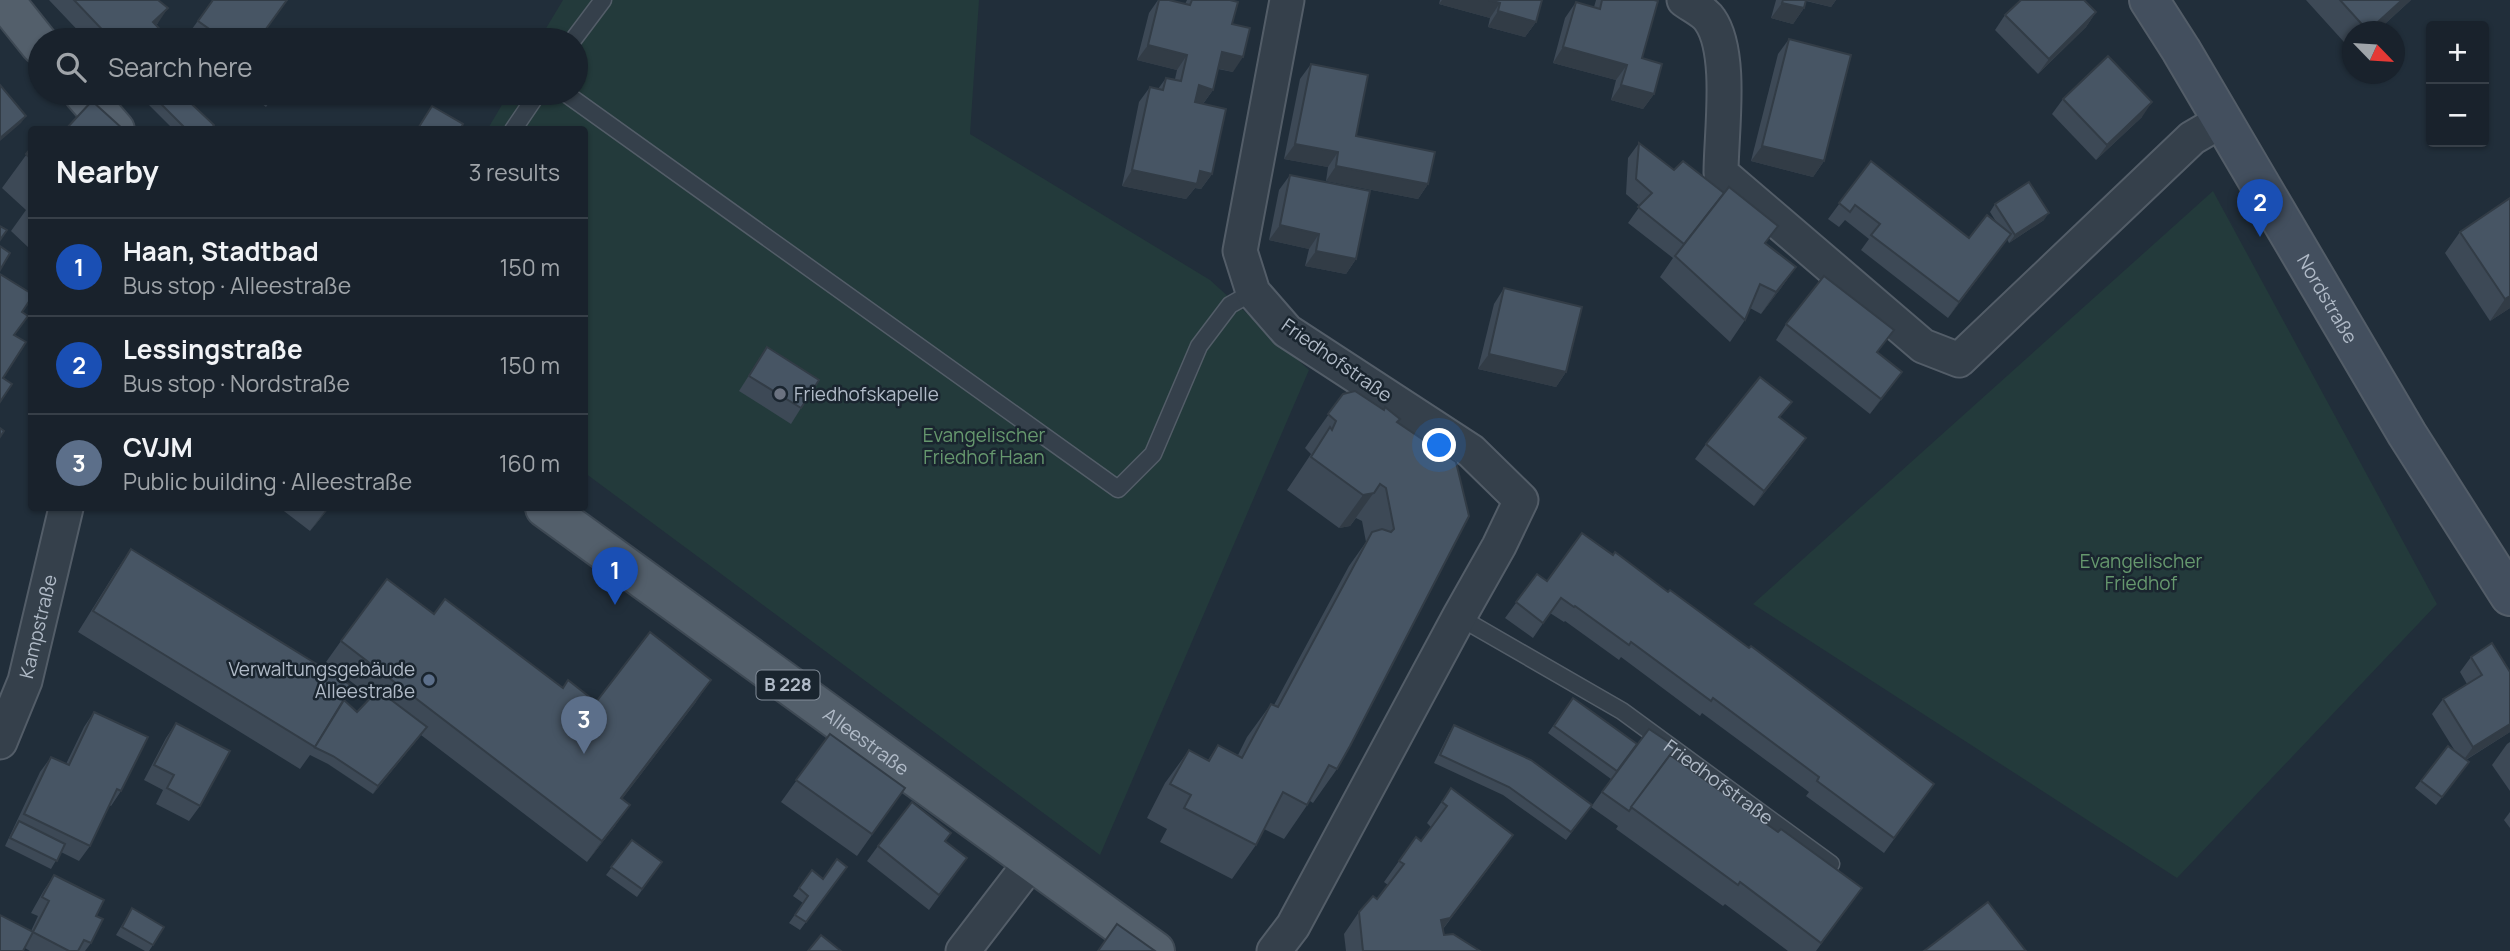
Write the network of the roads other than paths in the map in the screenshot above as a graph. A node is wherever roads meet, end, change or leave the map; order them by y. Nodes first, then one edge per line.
1 (603, 0) edge
2 (1287, 0) edge
3 (1684, 0) edge
4 (2149, 0) edge
5 (12, 4) edge
6 (28, 28) edge
7 (582, 28) edge
8 (93, 105) edge
9 (530, 105) edge
10 (582, 105) edge
11 (2222, 120) junction
12 (112, 126) edge
13 (516, 126) edge
14 (1253, 292) junction
15 (65, 511) edge
16 (549, 511) edge
17 (2510, 596) edge
18 (1459, 617) junction
19 (0, 742) edge
20 (1032, 861) junction
21 (1831, 864) edge
22 (963, 951) edge
23 (1155, 951) edge
24 (1274, 951) edge

1 - 7 lane
2 - 14 street, Friedhofstraße
3 - 11 street
4 - 11 street, Nordstraße
5 - 6 main road
8 - 12 main road
9 - 13 lane
10 - 14 lane
11 - 17 street, Nordstraße
14 - 18 street, Friedhofstraße
15 - 19 street, Kampstraße
16 - 20 main road, Alleestraße / B 228
18 - 21 lane, Friedhofstraße
18 - 24 street, Friedhofstraße
20 - 22 street
20 - 23 main road, Alleestraße / B 228

